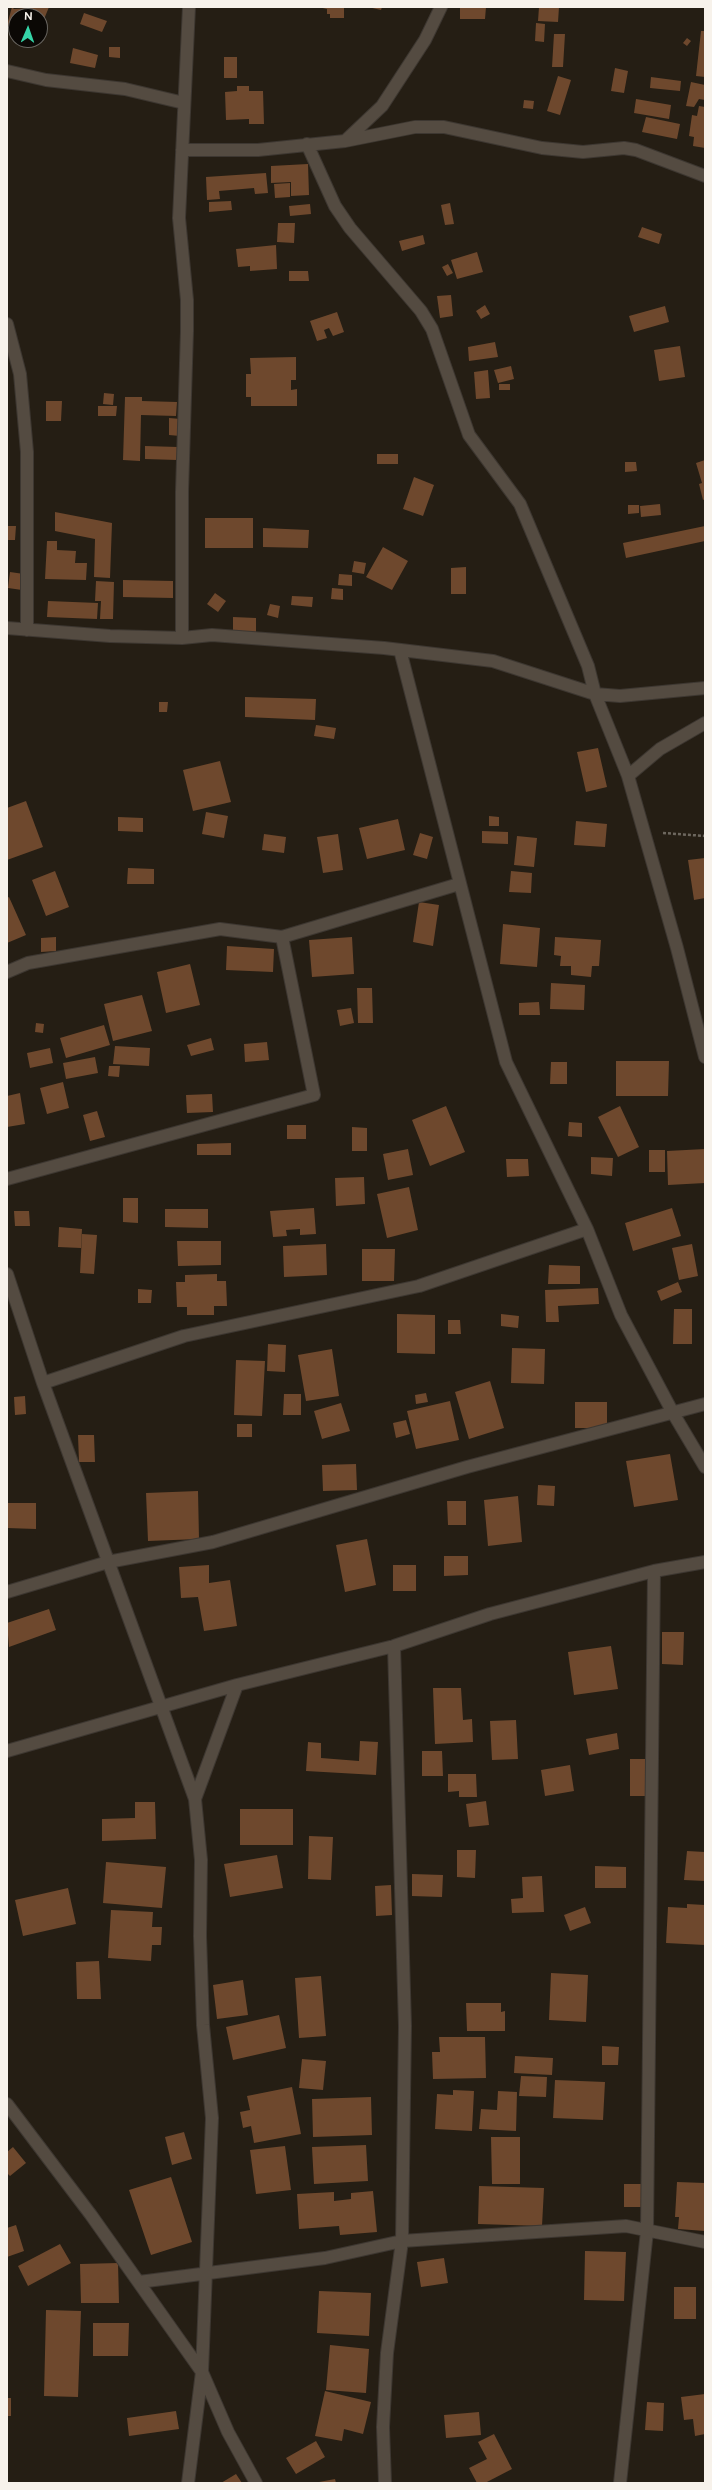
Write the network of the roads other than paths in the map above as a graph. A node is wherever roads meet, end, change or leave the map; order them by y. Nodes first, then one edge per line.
1 (189, 7) edge
2 (441, 7) edge
3 (7, 71) edge
4 (184, 103) junction
5 (345, 141) junction
6 (307, 144) junction
7 (182, 150) junction
8 (705, 176) edge
9 (7, 324) edge
10 (7, 628) edge
11 (27, 630) junction
12 (182, 638) junction
13 (400, 650) junction
14 (705, 688) edge
15 (595, 694) junction
16 (705, 723) edge
17 (628, 776) junction
18 (459, 884) junction
19 (282, 937) junction
20 (7, 972) edge
21 (705, 1057) edge
22 (7, 1179) edge
23 (587, 1229) junction
24 (7, 1274) edge
25 (43, 1383) junction
26 (705, 1404) edge
27 (673, 1413) junction
28 (705, 1467) edge
29 (108, 1562) junction
30 (705, 1562) edge
31 (654, 1571) junction
32 (7, 1592) edge
33 (394, 1646) junction
34 (238, 1685) junction
35 (160, 1706) junction
36 (7, 1751) edge
37 (196, 1800) junction
38 (7, 2104) edge
39 (647, 2231) junction
40 (402, 2241) junction
41 (705, 2242) edge
42 (208, 2273) junction
43 (139, 2282) junction
44 (202, 2372) junction
45 (188, 2483) edge
46 (256, 2483) edge
47 (384, 2483) edge
48 (620, 2483) edge

1 - 4 street
2 - 5 street
3 - 4 street
4 - 7 street
5 - 6 street
5 - 8 street
6 - 7 street
6 - 15 street
7 - 12 street
9 - 11 street
10 - 11 street
11 - 12 street
12 - 13 street
13 - 15 street
13 - 18 street
14 - 15 street
15 - 17 street
16 - 17 street
17 - 21 street
18 - 19 street
18 - 23 street
19 - 20 street
19 - 22 street
23 - 25 street
23 - 27 street
24 - 25 street
25 - 29 street
26 - 27 street
27 - 28 street
27 - 29 street
29 - 32 street
29 - 35 street
30 - 31 street
31 - 33 street
31 - 39 street
33 - 34 street
33 - 40 street
34 - 35 street
34 - 37 street
35 - 36 street
35 - 37 street
37 - 42 street
38 - 43 street
39 - 40 street
39 - 41 street
39 - 48 street
40 - 42 street
40 - 47 street
42 - 43 street
42 - 44 street
43 - 44 street
44 - 45 street
44 - 46 street

